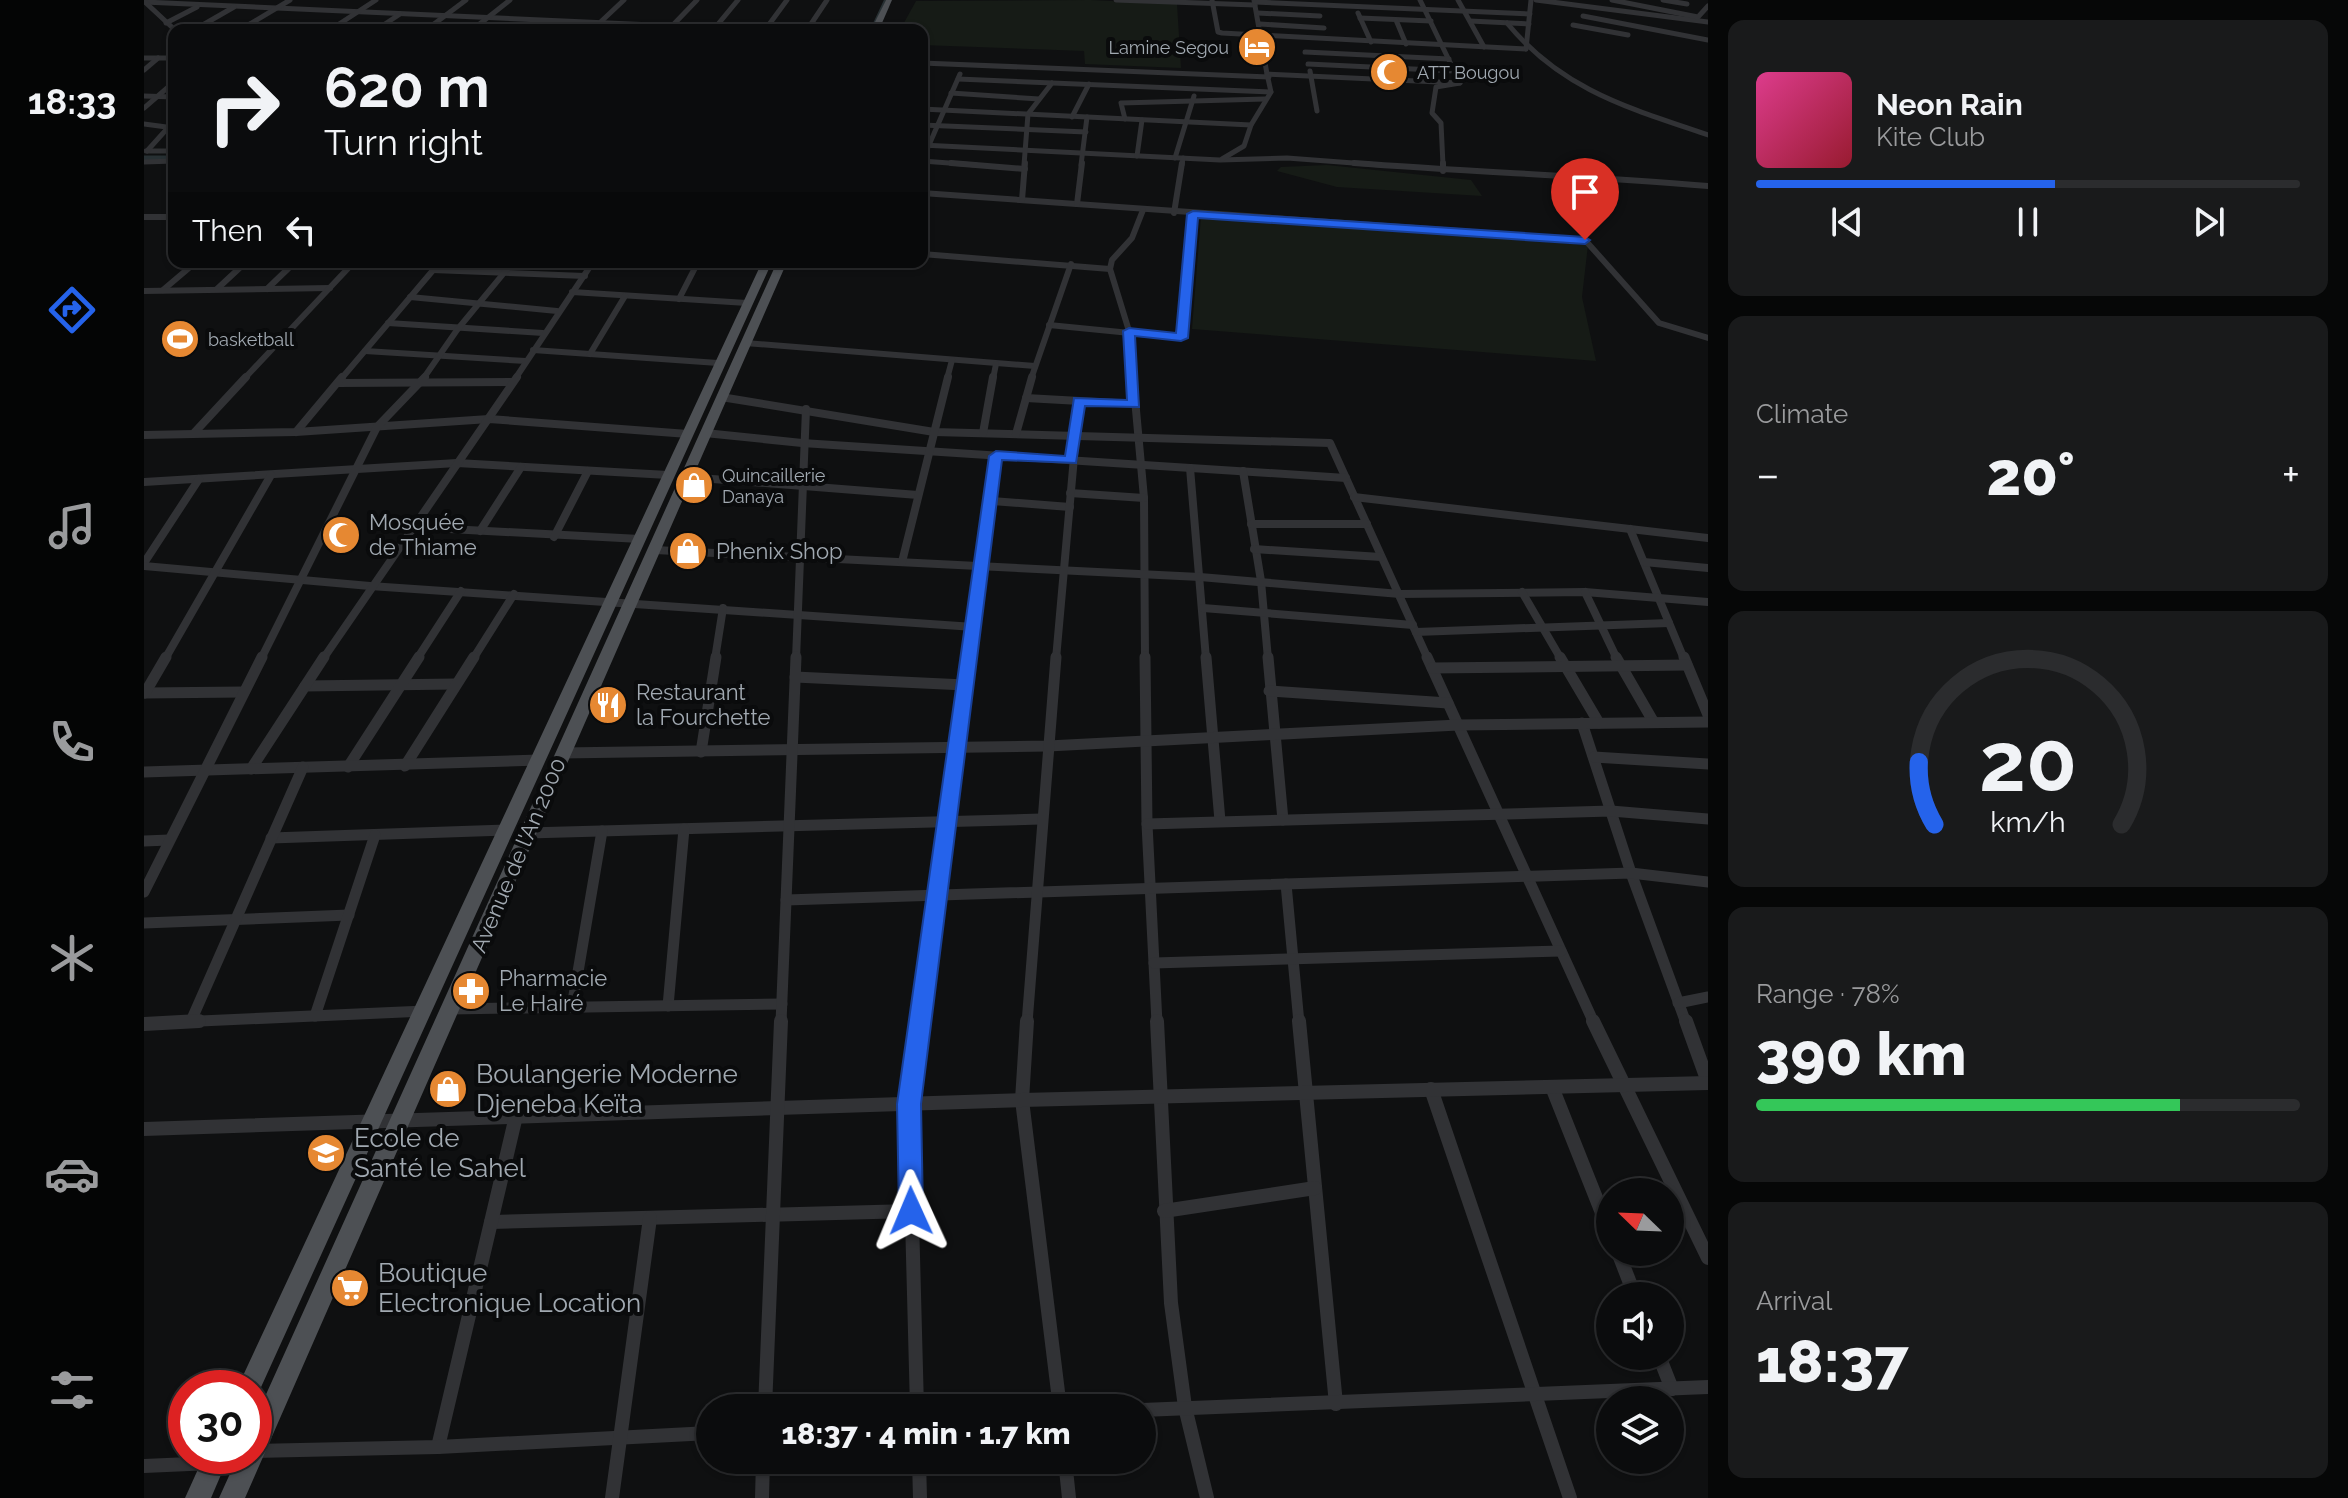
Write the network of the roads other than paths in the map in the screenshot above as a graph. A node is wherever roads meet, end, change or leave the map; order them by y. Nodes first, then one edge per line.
1 (178, 0) edge
2 (209, 0) edge
3 (247, 0) edge
4 (290, 0) edge
5 (376, 0) edge
6 (466, 0) edge
7 (510, 0) edge
8 (624, 0) edge
9 (697, 0) edge
10 (738, 0) edge
11 (787, 0) edge
12 (827, 0) edge
13 (889, 0) edge
14 (897, 0) edge
15 (1116, 0) edge
16 (1126, 0) edge
17 (1420, 0) edge
18 (1458, 0) edge
19 (1534, 0) edge
20 (1602, 0) edge
21 (1612, 0) edge
22 (1663, 0) edge
23 (1692, 0) edge
24 (1171, 1) edge
25 (145, 2) edge
26 (1213, 2) edge
27 (1255, 2) edge
28 (1316, 2) edge
29 (171, 3) junction
30 (1353, 3) edge
31 (1687, 4) junction
32 (200, 5) junction
33 (235, 6) junction
34 (1708, 6) edge
35 (276, 8) junction
36 (1592, 8) junction
37 (1425, 10) junction
38 (358, 12) junction
39 (1464, 12) junction
40 (1257, 13) junction
41 (1680, 13) junction
42 (400, 14) junction
43 (1530, 14) junction
44 (445, 16) junction
45 (1320, 16) junction
46 (1583, 16) junction
47 (488, 18) junction
48 (1360, 18) junction
49 (1396, 20) junction
50 (1431, 21) junction
51 (1470, 21) junction
52 (1708, 22) edge
53 (166, 23) joint
54 (600, 23) junction
55 (1507, 23) junction
56 (204, 24) edge
57 (250, 24) edge
58 (339, 24) edge
59 (385, 24) edge
60 (434, 24) edge
61 (480, 24) edge
62 (624, 24) edge
63 (674, 24) edge
64 (718, 24) edge
65 (769, 24) edge
66 (811, 24) edge
67 (878, 24) edge
68 (887, 24) edge
69 (1260, 24) junction
70 (1529, 24) junction
71 (1573, 25) junction
72 (1324, 28) junction
73 (1563, 33) dead end
74 (1628, 35) dead end
75 (1261, 36) junction
76 (1302, 38) junction
77 (1329, 40) junction
78 (1708, 40) edge
79 (1368, 42) junction
80 (1406, 44) junction
81 (1444, 46) junction
82 (1484, 47) junction
83 (1526, 49) junction
84 (1305, 52) junction
85 (1371, 55) junction
86 (144, 58) edge
87 (158, 58) junction
88 (168, 58) edge
89 (1449, 59) junction
90 (928, 63) edge
91 (1308, 64) junction
92 (963, 65) junction
93 (1375, 67) junction
94 (1021, 68) junction
95 (144, 70) edge
96 (1455, 71) junction
97 (1200, 75) junction
98 (1312, 75) junction
99 (1268, 76) junction
100 (1378, 78) junction
101 (958, 79) junction
102 (1011, 81) junction
103 (1052, 83) junction
104 (1460, 83) junction
105 (1089, 84) junction
106 (168, 87) edge
107 (1196, 89) junction
108 (1271, 92) junction
109 (951, 93) junction
110 (144, 96) edge
111 (999, 96) junction
112 (157, 97) junction
113 (168, 97) edge
114 (1039, 99) junction
115 (1265, 99) junction
116 (1192, 100) junction
117 (144, 108) edge
118 (928, 110) edge
119 (944, 111) junction
120 (1317, 111) dead end
121 (986, 113) junction
122 (1028, 114) junction
123 (1072, 117) junction
124 (1087, 117) junction
125 (1125, 119) junction
126 (1142, 120) junction
127 (1185, 122) junction
128 (144, 124) edge
129 (928, 125) edge
130 (937, 125) junction
131 (1251, 125) junction
132 (168, 128) edge
133 (1027, 129) junction
134 (168, 131) edge
135 (1086, 132) junction
136 (1708, 135) edge
137 (928, 141) edge
138 (928, 145) edge
139 (1027, 150) junction
140 (146, 151) edge
141 (168, 151) edge
142 (1085, 153) junction
143 (1137, 156) junction
144 (1175, 158) junction
145 (1183, 158) junction
146 (1220, 160) junction
147 (168, 161) edge
148 (928, 161) edge
149 (144, 162) edge
150 (1025, 169) junction
151 (1443, 171) junction
152 (1708, 186) edge
153 (928, 193) edge
154 (1022, 200) junction
155 (1077, 204) junction
156 (1143, 210) junction
157 (1174, 213) junction
158 (168, 214) edge
159 (1193, 214) junction
160 (144, 217) edge
161 (163, 217) junction
162 (168, 217) edge
163 (928, 254) edge
164 (1071, 264) junction
165 (189, 268) edge
166 (240, 268) edge
167 (289, 268) edge
168 (348, 268) edge
169 (508, 268) edge
170 (590, 268) edge
171 (695, 268) edge
172 (764, 268) edge
173 (779, 268) edge
174 (1110, 269) junction
175 (433, 270) joint
176 (504, 273) junction
177 (585, 276) junction
178 (330, 288) junction
179 (217, 289) junction
180 (267, 289) junction
181 (163, 290) junction
182 (144, 291) edge
183 (572, 292) junction
184 (625, 296) junction
185 (410, 297) junction
186 (679, 299) junction
187 (747, 303) junction
188 (479, 304) junction
189 (557, 311) junction
190 (388, 323) junction
191 (1049, 325) junction
192 (457, 330) junction
193 (1129, 331) junction
194 (543, 333) junction
195 (1708, 338) edge
196 (745, 343) junction
197 (533, 350) junction
198 (365, 351) junction
199 (590, 354) junction
200 (442, 356) junction
201 (952, 360) junction
202 (526, 361) junction
203 (718, 363) junction
204 (996, 364) junction
205 (1035, 366) junction
206 (512, 382) junction
207 (338, 383) junction
208 (421, 383) junction
209 (721, 397) junction
210 (1026, 398) junction
211 (1079, 401) junction
212 (1134, 404) junction
213 (806, 409) junction
214 (489, 419) junction
215 (377, 427) junction
216 (296, 432) junction
217 (934, 432) junction
218 (194, 433) junction
219 (983, 433) junction
220 (696, 434) junction
221 (1016, 434) junction
222 (144, 435) edge
223 (1076, 435) junction
224 (1137, 437) junction
225 (802, 443) junction
226 (927, 451) junction
227 (996, 456) junction
228 (1071, 460) junction
229 (457, 463) junction
230 (1138, 464) junction
231 (521, 467) junction
232 (1190, 468) junction
233 (356, 470) junction
234 (588, 471) junction
235 (1243, 471) junction
236 (271, 475) junction
237 (668, 475) junction
238 (687, 477) junction
239 (1346, 478) junction
240 (199, 479) junction
241 (144, 482) edge
242 (803, 486) junction
243 (1070, 493) junction
244 (918, 495) junction
245 (1354, 497) junction
246 (1144, 498) junction
247 (992, 501) junction
248 (1070, 507) junction
249 (1251, 524) junction
250 (1367, 524) junction
251 (412, 527) junction
252 (1630, 529) junction
253 (480, 531) junction
254 (554, 537) junction
255 (1708, 538) edge
256 (648, 545) junction
257 (1254, 549) junction
258 (799, 557) junction
259 (1381, 557) junction
260 (902, 562) junction
261 (1644, 562) junction
262 (144, 564) edge
263 (982, 566) junction
264 (1708, 568) edge
265 (1063, 570) junction
266 (214, 572) junction
267 (1143, 574) junction
268 (1200, 577) junction
269 (302, 578) junction
270 (1261, 581) junction
271 (370, 586) junction
272 (461, 591) junction
273 (1522, 592) junction
274 (1585, 592) junction
275 (514, 594) junction
276 (1400, 594) junction
277 (1659, 599) junction
278 (629, 600) junction
279 (610, 602) junction
280 (1708, 602) edge
281 (723, 608) junction
282 (1203, 608) junction
283 (1264, 613) junction
284 (797, 614) junction
285 (1669, 623) junction
286 (1600, 625) junction
287 (974, 627) junction
288 (1542, 627) junction
289 (1414, 628) junction
290 (1620, 665) junction
291 (1687, 665) junction
292 (1565, 666) junction
293 (1432, 668) junction
294 (795, 677) junction
295 (455, 684) junction
296 (965, 685) junction
297 (305, 686) junction
298 (400, 686) junction
299 (1269, 691) junction
300 (244, 692) junction
301 (145, 693) edge
302 (1448, 703) junction
303 (1708, 715) edge
304 (1653, 721) junction
305 (1708, 722) edge
306 (1582, 723) junction
307 (1599, 723) junction
308 (1458, 725) junction
309 (1274, 735) junction
310 (1213, 739) junction
311 (1148, 742) junction
312 (1048, 746) junction
313 (956, 748) junction
314 (701, 752) junction
315 (792, 752) junction
316 (562, 753) junction
317 (1594, 757) junction
318 (539, 760) junction
319 (1708, 764) edge
320 (405, 766) junction
321 (303, 767) junction
322 (348, 767) junction
323 (251, 769) junction
324 (207, 770) junction
325 (144, 772) edge
326 (1611, 811) junction
327 (1499, 814) junction
328 (1041, 819) junction
329 (1708, 819) edge
330 (1283, 820) junction
331 (946, 821) junction
332 (1220, 821) junction
333 (1147, 824) junction
334 (790, 826) junction
335 (684, 829) junction
336 (506, 830) junction
337 (602, 831) junction
338 (528, 833) junction
339 (375, 835) junction
340 (271, 838) junction
341 (169, 840) junction
342 (144, 841) edge
343 (1631, 873) junction
344 (1527, 876) junction
345 (1708, 882) edge
346 (1286, 884) junction
347 (1150, 888) junction
348 (144, 892) edge
349 (1035, 892) junction
350 (936, 896) junction
351 (786, 900) junction
352 (349, 915) junction
353 (236, 919) junction
354 (144, 923) edge
355 (1561, 951) junction
356 (1293, 959) junction
357 (1154, 963) junction
358 (1708, 997) edge
359 (1678, 1003) junction
360 (782, 1004) junction
361 (668, 1006) junction
362 (572, 1007) junction
363 (450, 1009) junction
364 (425, 1011) junction
365 (315, 1016) junction
366 (191, 1021) junction
367 (144, 1024) edge
368 (1708, 1083) edge
369 (1622, 1085) junction
370 (1552, 1087) junction
371 (1431, 1089) junction
372 (1306, 1094) junction
373 (1160, 1098) junction
374 (1022, 1100) junction
375 (909, 1104) junction
376 (777, 1108) junction
377 (516, 1116) junction
378 (402, 1119) junction
379 (376, 1120) junction
380 (144, 1129) edge
381 (1315, 1188) junction
382 (1596, 1198) edge
383 (911, 1211) junction
384 (1164, 1211) junction
385 (773, 1215) junction
386 (650, 1218) junction
387 (491, 1222) junction
388 (1708, 1258) edge
389 (258, 1370) edge
390 (1708, 1387) edge
391 (1684, 1388) edge
392 (1596, 1392) edge
393 (766, 1394) edge
394 (917, 1394) edge
395 (1058, 1394) edge
396 (1534, 1394) junction
397 (1336, 1404) junction
398 (1185, 1407) junction
399 (1156, 1409) edge
400 (272, 1410) edge
401 (696, 1434) edge
402 (620, 1437) junction
403 (438, 1447) junction
404 (272, 1451) edge
405 (168, 1464) edge
406 (144, 1466) edge
407 (209, 1474) edge
408 (243, 1474) edge
409 (763, 1474) edge
410 (919, 1474) edge
411 (1066, 1474) edge
412 (198, 1498) edge
413 (232, 1498) edge
414 (612, 1498) edge
415 (762, 1498) edge
416 (920, 1498) edge
417 (1069, 1498) edge
418 (1207, 1498) edge
419 (1570, 1498) edge

1 - 29 street
2 - 32 street
3 - 33 street
4 - 35 street
5 - 38 street
6 - 44 street
7 - 47 street
8 - 54 street
9 - 63 street
10 - 64 street
11 - 65 street
12 - 66 street
13 - 67 main road
14 - 68 main road
15 - 16 street
16 - 24 street
17 - 37 street
18 - 39 street
19 - 36 street
19 - 43 street
20 - 36 street
21 - 41 street
22 - 31 street
23 - 31 street
24 - 26 street
25 - 29 street
25 - 53 street
26 - 27 street
26 - 75 street
27 - 28 street
27 - 40 street
28 - 30 street
28 - 45 street
29 - 32 street
30 - 37 street
30 - 48 street
31 - 41 street
32 - 33 street
32 - 53 street
33 - 35 street
33 - 56 street
34 - 41 street
35 - 38 street
35 - 57 street
36 - 46 street
36 - 52 street
37 - 39 street
37 - 50 street
38 - 42 street
38 - 58 street
39 - 43 street
39 - 51 street
40 - 45 street
40 - 69 street
42 - 44 street
42 - 59 street
43 - 70 street
44 - 47 street
44 - 60 street
45 - 72 street
46 - 71 street
46 - 78 street
47 - 54 street
47 - 61 street
48 - 49 street
48 - 79 street
49 - 50 street
49 - 80 street
50 - 81 street
51 - 55 street
51 - 82 street
54 - 62 street
55 - 70 street
55 - 83 street
69 - 72 street
69 - 75 street
70 - 83 street
71 - 73 street
71 - 74 street
72 - 77 street
75 - 76 street
75 - 99 street
76 - 77 street
76 - 84 street
77 - 79 street
79 - 80 street
79 - 85 street
80 - 81 street
81 - 82 street
81 - 89 street
82 - 83 street
83 - 136 street
84 - 85 street
84 - 91 street
85 - 89 street
85 - 93 street
86 - 87 street
87 - 88 street
87 - 95 street
89 - 96 street
90 - 92 street
91 - 93 street
91 - 98 street
92 - 94 street
92 - 101 street
93 - 96 street
93 - 100 street
94 - 97 street
94 - 102 street
96 - 104 street
97 - 99 street
97 - 107 street
98 - 99 street
98 - 100 street
98 - 120 street
99 - 108 street
100 - 104 street
101 - 102 street
101 - 109 street
102 - 103 street
102 - 111 street
103 - 105 street
103 - 114 street
104 - 151 street
105 - 107 street
105 - 123 street
106 - 112 street
107 - 108 street
107 - 116 street
108 - 115 street
109 - 111 street
109 - 119 street
110 - 112 street
111 - 114 street
111 - 121 street
112 - 113 street
112 - 117 street
114 - 122 street
115 - 116 street
115 - 131 street
116 - 125 street
116 - 127 street
118 - 119 street
119 - 121 street
119 - 130 street
121 - 122 street
122 - 123 street
122 - 133 street
123 - 124 street
124 - 125 street
124 - 135 street
125 - 126 street
126 - 127 street
126 - 143 street
127 - 131 street
127 - 144 street
128 - 132 street
129 - 130 street
130 - 133 street
130 - 137 street
131 - 146 street
133 - 135 street
133 - 139 street
134 - 140 street
135 - 142 street
138 - 139 street
139 - 142 street
139 - 150 street
140 - 141 street
142 - 143 street
142 - 155 street
143 - 144 street
144 - 145 street
145 - 146 street
145 - 157 street
146 - 151 street
147 - 149 street
148 - 150 street
150 - 154 street
151 - 152 street
153 - 154 street
154 - 155 street
155 - 156 street
156 - 157 street
156 - 174 street
157 - 159 street
158 - 161 street
159 - 193 street
159 - 195 street
160 - 161 street
161 - 162 street
163 - 164 street
164 - 174 street
164 - 191 street
165 - 181 street
166 - 179 street
167 - 180 street
168 - 178 street
169 - 176 street
170 - 177 street
171 - 186 street
172 - 187 main road, Avenue de l'An 2000
173 - 196 main road, Avenue de l'An 2000
174 - 193 street
175 - 176 street
175 - 185 street
176 - 177 street
176 - 188 street
177 - 183 street
178 - 180 street
178 - 218 street
179 - 180 street
179 - 181 street
181 - 182 street
183 - 184 street
183 - 189 street
184 - 186 street
184 - 199 street
185 - 188 street
185 - 190 street
186 - 187 street
187 - 203 main road, Avenue de l'An 2000
188 - 189 street
188 - 192 street
189 - 194 street
190 - 192 street
190 - 198 street
191 - 193 street
191 - 205 street
192 - 194 street
192 - 200 street
193 - 212 street
194 - 197 street
196 - 201 street
196 - 209 main road, Avenue de l'An 2000
197 - 199 street
197 - 202 street
198 - 200 street
198 - 207 street
199 - 203 street
200 - 202 street
200 - 208 street
201 - 204 street
201 - 217 street
202 - 206 street
203 - 220 main road, Avenue de l'An 2000
204 - 205 street
204 - 219 street
205 - 210 street
206 - 208 street
206 - 214 street
207 - 208 street
207 - 216 street
208 - 215 street
209 - 213 street
209 - 220 main road, Avenue de l'An 2000
210 - 211 street
210 - 221 street
211 - 212 street
211 - 223 street
212 - 224 street
213 - 217 street
213 - 225 street
214 - 215 street
214 - 220 street
214 - 229 street
215 - 216 street
215 - 233 street
216 - 218 street
217 - 219 street
217 - 226 street
218 - 222 street
219 - 221 street
220 - 225 street
220 - 237 main road, Avenue de l'An 2000
220 - 238 main road, Avenue de l'An 2000
221 - 223 street
223 - 224 street
223 - 228 street
224 - 230 street
224 - 239 street
225 - 226 street
225 - 242 street
226 - 227 street
226 - 244 street
227 - 228 street
227 - 247 street
228 - 230 street
228 - 243 street
229 - 231 street
229 - 233 street
229 - 251 street
230 - 232 street
230 - 246 street
231 - 234 street
231 - 253 street
232 - 235 street
232 - 268 street
233 - 236 street
233 - 269 street
234 - 237 street
234 - 254 street
235 - 239 street
235 - 249 street
236 - 240 street
236 - 266 street
237 - 256 main road, Avenue de l'An 2000
238 - 242 street
238 - 256 main road, Avenue de l'An 2000
239 - 245 street
240 - 241 street
240 - 262 street
242 - 244 street
242 - 258 street
243 - 246 street
243 - 248 street
244 - 260 street
245 - 250 street
245 - 252 street
246 - 267 street
247 - 248 street
247 - 263 street
248 - 265 street
249 - 250 street
249 - 257 street
250 - 259 street
251 - 253 street
251 - 271 street
252 - 255 street
252 - 261 street
253 - 254 street
254 - 256 street
256 - 258 street
256 - 278 main road, Avenue de l'An 2000
256 - 279 main road, Avenue de l'An 2000
257 - 259 street
257 - 270 street
258 - 260 street
258 - 284 street
259 - 276 street
260 - 263 street
261 - 264 street
261 - 277 street
262 - 266 street
263 - 265 street
263 - 287 street
265 - 267 street
265 - 312 street
266 - 269 street
266 - 301 street
267 - 268 street
267 - 311 street
268 - 270 street
268 - 282 street
269 - 271 street
269 - 300 street
270 - 276 street
270 - 283 street
271 - 272 street
271 - 297 street
272 - 275 street
272 - 298 street
273 - 274 street
273 - 276 street
273 - 288 street
274 - 277 street
274 - 286 street
275 - 279 street
275 - 295 street
276 - 289 street
277 - 280 street
277 - 285 street
278 - 279 street
278 - 281 street
278 - 316 main road, Avenue de l'An 2000
279 - 318 main road, Avenue de l'An 2000
281 - 284 street
281 - 314 street
282 - 283 street
282 - 310 street
283 - 289 street
283 - 299 street
284 - 287 street
284 - 294 street
285 - 286 street
285 - 291 street
286 - 288 street
286 - 290 street
287 - 296 street
288 - 289 street
288 - 292 street
289 - 293 street
290 - 291 street
290 - 292 street
290 - 304 street
291 - 303 street
292 - 293 street
292 - 307 street
293 - 302 street
294 - 296 street
294 - 315 street
295 - 298 street
295 - 320 street
296 - 313 street
297 - 298 street
297 - 323 street
298 - 322 street
299 - 302 street
299 - 309 street
300 - 301 street
300 - 324 street
302 - 308 street
304 - 305 street
304 - 307 street
306 - 307 street
306 - 308 street
306 - 317 street
308 - 309 street
308 - 327 street
309 - 310 street
309 - 330 street
310 - 311 street
310 - 332 street
311 - 312 street
311 - 333 street
312 - 313 street
312 - 328 street
313 - 315 street
313 - 331 street
314 - 315 street
314 - 316 street
315 - 334 street
316 - 338 main road, Avenue de l'An 2000
317 - 319 street
317 - 326 street
318 - 320 street
318 - 336 main road, Avenue de l'An 2000
320 - 322 street
321 - 322 street
321 - 323 street
321 - 340 street
323 - 324 street
324 - 325 street
324 - 341 street
326 - 327 street
326 - 329 street
326 - 343 street
327 - 330 street
327 - 344 street
328 - 331 street
328 - 349 street
330 - 332 street
331 - 334 street
331 - 350 street
332 - 333 street
333 - 347 street
334 - 335 street
334 - 351 street
335 - 337 street
335 - 361 street
336 - 339 street
336 - 364 main road, Avenue de l'An 2000
337 - 338 street
337 - 362 street
338 - 363 main road, Avenue de l'An 2000
339 - 340 street
339 - 352 street
340 - 353 street
341 - 342 street
341 - 348 street
343 - 344 street
343 - 345 street
343 - 359 street
344 - 346 street
344 - 355 street
346 - 347 street
346 - 356 street
347 - 349 street
347 - 357 street
349 - 350 street
349 - 374 street
350 - 351 street
350 - 375 street
351 - 360 street
352 - 353 street
352 - 365 street
353 - 354 street
353 - 366 street
355 - 356 street
355 - 369 street
356 - 357 street
356 - 372 street
357 - 373 street
358 - 359 street
359 - 368 street
360 - 361 street
360 - 376 street
361 - 362 street
362 - 363 street
363 - 378 main road, Avenue de l'An 2000
364 - 365 street
364 - 379 main road, Avenue de l'An 2000
365 - 366 street
366 - 367 street
368 - 369 street
369 - 370 street
369 - 388 street
370 - 371 street
370 - 382 street
371 - 372 street
371 - 396 street
372 - 373 street
372 - 381 street
373 - 374 street
373 - 384 street
374 - 375 street
374 - 395 street
375 - 376 street
375 - 383 street
376 - 377 street
376 - 385 street
377 - 378 street
377 - 387 street
378 - 379 street
378 - 400 main road, Avenue de l'An 2000
379 - 380 street
379 - 389 main road, Avenue de l'An 2000
381 - 384 street
381 - 397 street
383 - 385 street
383 - 394 street
384 - 398 street
385 - 386 street
385 - 393 street
386 - 387 street
386 - 402 street
387 - 403 street
390 - 391 street
392 - 396 street
396 - 397 street
396 - 419 street
397 - 398 street
398 - 399 street
398 - 418 street
401 - 402 street
402 - 403 street
402 - 414 street
403 - 404 street
405 - 406 street
407 - 412 main road
408 - 413 main road, Avenue de l'An 2000
409 - 415 street
410 - 416 street
411 - 417 street

